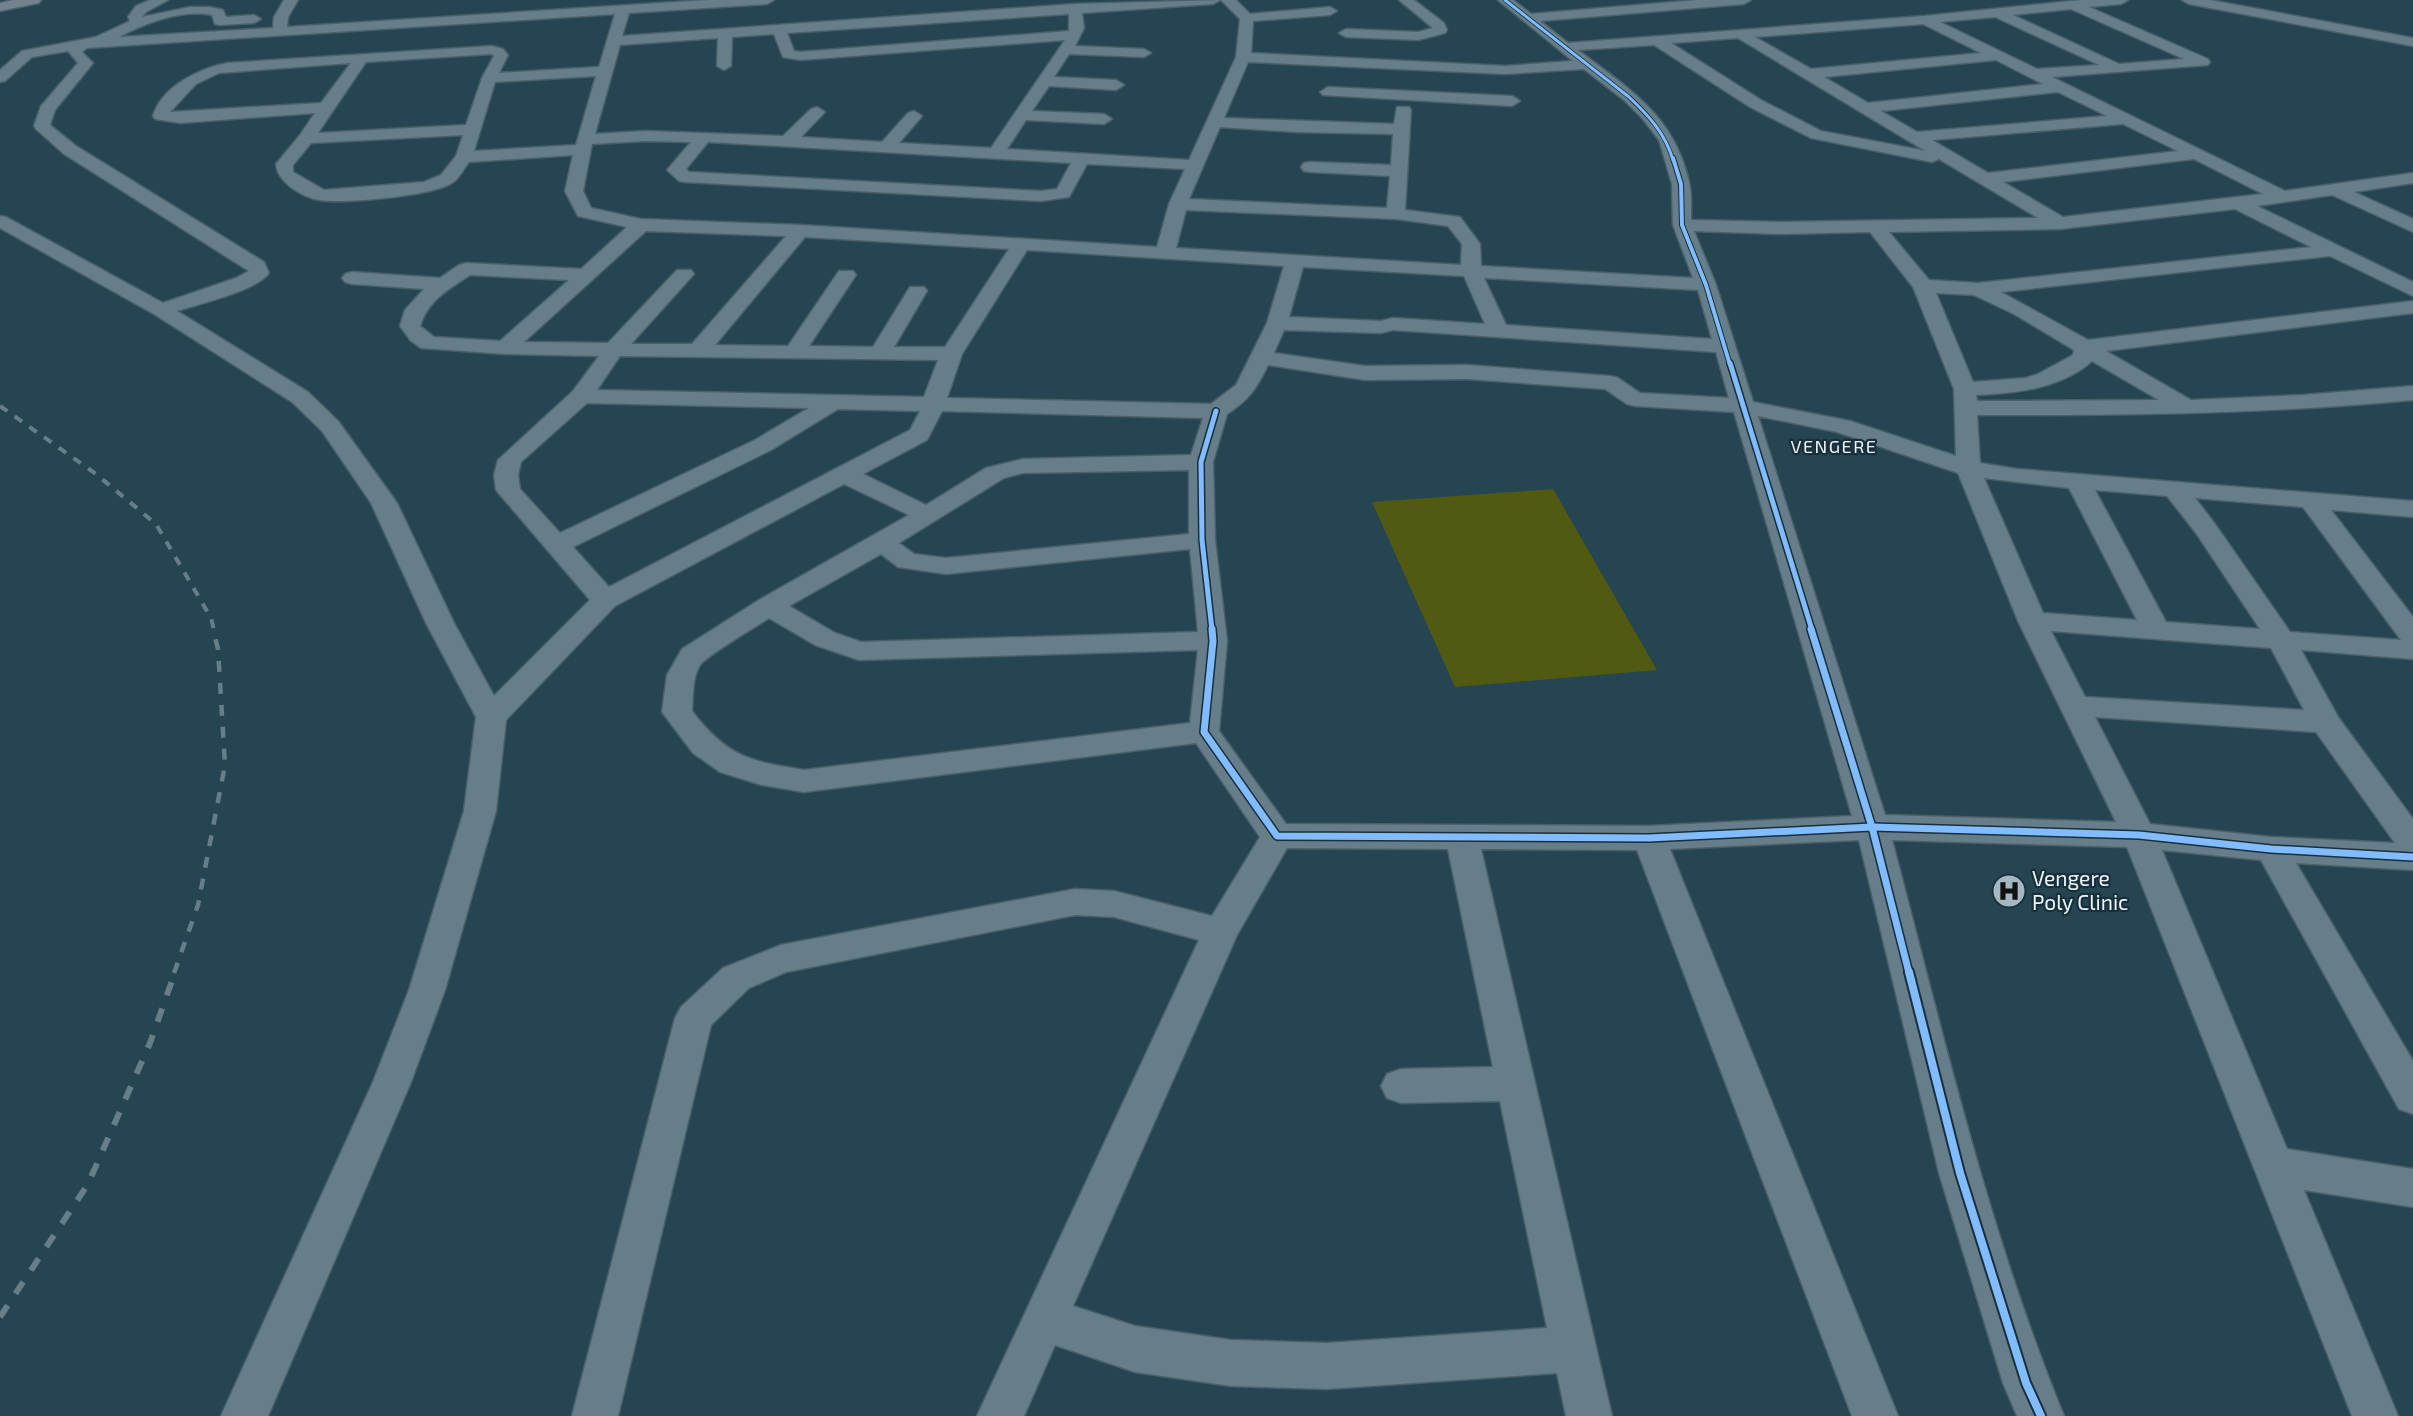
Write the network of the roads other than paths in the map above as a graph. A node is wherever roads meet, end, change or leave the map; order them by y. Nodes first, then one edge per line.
1 (34, 0) edge
2 (180, 0) edge
3 (291, 0) edge
4 (767, 0) edge
5 (1213, 0) edge
6 (1228, 0) edge
7 (1406, 0) edge
8 (1505, 0) edge
9 (1744, 0) edge
10 (2121, 0) edge
11 (2189, 0) edge
12 (159, 1) edge
13 (2072, 5) junction
14 (1326, 6) edge
15 (0, 7) edge
16 (1074, 8) junction
17 (372, 9) dead end
18 (622, 10) junction
19 (1998, 13) junction
20 (915, 16) junction
21 (281, 17) junction
22 (1246, 18) junction
23 (1529, 18) junction
24 (1924, 20) junction
25 (138, 22) junction
26 (363, 27) junction
27 (779, 29) junction
28 (280, 32) junction
29 (726, 33) junction
30 (1346, 33) junction
31 (1075, 35) junction
32 (1742, 35) junction
33 (1657, 40) junction
34 (613, 41) junction
35 (100, 42) junction
36 (2413, 42) edge
37 (81, 46) junction
38 (927, 46) junction
39 (1066, 50) junction
40 (1144, 53) dead end
41 (1576, 56) junction
42 (1997, 56) junction
43 (1243, 57) junction
44 (362, 58) junction
45 (1338, 62) junction
46 (1406, 65) junction
47 (724, 66) dead end
48 (2118, 68) junction
49 (604, 71) junction
50 (1808, 74) junction
51 (2034, 74) junction
52 (0, 78) edge
53 (489, 78) junction
54 (1045, 81) junction
55 (1116, 85) dead end
56 (2060, 87) junction
57 (1328, 92) dead end
58 (1404, 96) junction
59 (1512, 102) dead end
60 (326, 107) junction
61 (1864, 108) junction
62 (817, 112) dead end
63 (1022, 115) junction
64 (914, 116) dead end
65 (1104, 119) dead end
66 (2128, 119) junction
67 (1215, 122) junction
68 (1402, 129) junction
69 (472, 130) junction
70 (704, 137) junction
71 (1913, 137) junction
72 (306, 138) junction
73 (787, 142) junction
74 (584, 145) junction
75 (886, 147) junction
76 (996, 153) junction
77 (2197, 154) junction
78 (464, 157) junction
79 (1082, 158) junction
80 (1955, 163) junction
81 (1195, 165) junction
82 (1310, 167) dead end
83 (1399, 171) junction
84 (2413, 178) edge
85 (1983, 179) junction
86 (862, 186) junction
87 (2336, 190) junction
88 (2283, 197) junction
89 (2238, 203) junction
90 (1178, 204) junction
91 (1396, 214) junction
92 (0, 221) edge
93 (2060, 223) junction
94 (641, 225) junction
95 (1682, 225) junction
96 (1874, 225) junction
97 (2413, 226) edge
98 (800, 231) junction
99 (830, 232) junction
100 (1022, 244) junction
101 (2333, 250) junction
102 (1165, 254) junction
103 (1295, 262) junction
104 (1471, 272) junction
105 (684, 274) dead end
106 (586, 275) junction
107 (846, 275) dead end
108 (352, 278) dead end
109 (444, 284) junction
110 (1706, 285) junction
111 (1923, 286) junction
112 (1978, 289) junction
113 (2413, 290) edge
114 (917, 291) dead end
115 (2413, 307) edge
116 (161, 310) junction
117 (1277, 323) junction
118 (1498, 330) junction
119 (1724, 346) junction
120 (2085, 346) junction
121 (505, 348) junction
122 (614, 350) junction
123 (698, 351) junction
124 (794, 352) junction
125 (880, 353) junction
126 (951, 354) junction
127 (1260, 357) junction
128 (2413, 393) edge
129 (580, 396) junction
130 (1965, 398) junction
131 (833, 402) junction
132 (934, 404) junction
133 (1741, 406) junction
134 (2188, 407) junction
135 (1216, 411) junction
136 (1200, 462) junction
137 (1968, 468) junction
138 (845, 475) junction
139 (2079, 483) junction
140 (2174, 489) junction
141 (2310, 499) junction
142 (2413, 509) edge
143 (928, 515) junction
144 (1202, 540) junction
145 (882, 543) junction
146 (557, 545) junction
147 (606, 600) junction
148 (769, 606) junction
149 (2032, 621) junction
150 (2156, 629) junction
151 (2413, 636) edge
152 (2281, 640) junction
153 (1213, 641) junction
154 (2413, 650) edge
155 (2074, 706) junction
156 (491, 717) junction
157 (2325, 722) junction
158 (1204, 732) junction
159 (1872, 827) junction
160 (2139, 835) junction
161 (1277, 836) junction
162 (1462, 837) junction
163 (1649, 838) junction
164 (2413, 844) edge
165 (2271, 849) junction
166 (2413, 857) edge
167 (1221, 932) junction
168 (1516, 1084) junction
169 (1401, 1086) dead end
170 (2413, 1096) edge
171 (2272, 1166) junction
172 (2413, 1188) edge
173 (1044, 1319) junction
174 (1574, 1349) junction
175 (244, 1416) edge
176 (595, 1416) edge
177 (1000, 1416) edge
178 (1588, 1416) edge
179 (1875, 1416) edge
180 (2041, 1416) edge
181 (2375, 1416) edge

1 - 15 main road
2 - 12 street
3 - 21 street
4 - 18 street
5 - 16 street
6 - 22 street
7 - 30 street
8 - 23 street
9 - 23 street
10 - 13 street
11 - 36 street
12 - 25 street
13 - 19 street
13 - 48 street
14 - 22 street
14 - 30 street
16 - 20 street
16 - 31 street
17 - 26 street
18 - 26 street
18 - 34 street
19 - 24 street
19 - 48 street
20 - 27 street
20 - 38 street
21 - 25 street
21 - 28 street
22 - 43 street
23 - 41 street
24 - 32 street
24 - 42 street
25 - 35 street
26 - 28 street
27 - 29 street
27 - 38 street
28 - 35 street
29 - 34 street
29 - 47 street
30 - 45 street
31 - 38 street
31 - 39 street
32 - 33 street
32 - 50 street
33 - 41 street
33 - 80 street
34 - 49 street
35 - 37 street
37 - 52 street
37 - 116 street
39 - 40 street
39 - 54 street
41 - 46 street
41 - 95 street
42 - 50 street
42 - 51 street
43 - 45 street
43 - 67 street
44 - 53 street
44 - 60 street
44 - 60 street
45 - 46 street
46 - 58 street
48 - 51 street
49 - 53 street
49 - 74 street
50 - 61 street
51 - 56 street
53 - 69 street
54 - 55 street
54 - 63 street
56 - 61 street
56 - 66 street
57 - 58 street
58 - 59 street
58 - 68 street
60 - 72 street
61 - 71 street
62 - 73 street
63 - 65 street
63 - 76 street
64 - 75 street
66 - 71 street
66 - 77 street
67 - 68 street
67 - 81 street
68 - 83 street
69 - 72 street
69 - 78 street
70 - 73 street
70 - 74 street
70 - 86 street
71 - 80 street
72 - 78 street
73 - 75 street
74 - 78 street
74 - 94 street
75 - 76 street
76 - 79 street
77 - 85 street
77 - 88 street
79 - 81 street
79 - 86 street
80 - 85 street
81 - 90 street
82 - 83 street
83 - 91 street
84 - 87 street
85 - 93 street
86 - 99 street
87 - 88 street
87 - 97 street
88 - 89 street
89 - 93 street
89 - 101 street
90 - 91 street
90 - 102 street
91 - 104 street
92 - 116 street
93 - 96 street
94 - 98 street
94 - 106 street
95 - 96 street
95 - 110 street
96 - 111 street
98 - 99 street
98 - 123 street
99 - 100 street
100 - 102 street
100 - 126 street
101 - 112 street
101 - 113 street
102 - 103 street
103 - 104 street
103 - 117 street
104 - 110 street
104 - 118 street
105 - 122 street
106 - 109 street
106 - 121 street
107 - 124 street
108 - 109 street
109 - 121 street
110 - 119 street
111 - 112 street
111 - 130 street
112 - 120 street
114 - 125 street
115 - 120 street
116 - 156 street
117 - 118 street
117 - 127 street
118 - 119 street
119 - 133 street
120 - 130 street
120 - 134 street
121 - 122 street
122 - 123 street
122 - 129 street
123 - 124 street
124 - 125 street
125 - 126 street
126 - 132 street
127 - 133 street
127 - 135 street
128 - 134 street
129 - 131 street
129 - 146 street
130 - 134 street
130 - 137 street
131 - 132 street
131 - 146 street
132 - 135 street
132 - 138 street
133 - 137 street
133 - 159 street
135 - 136 street
136 - 143 street
136 - 144 street
137 - 139 street
137 - 149 street
138 - 143 street
138 - 147 street
139 - 140 street
139 - 150 street
140 - 141 street
140 - 152 street
141 - 142 street
141 - 151 street
143 - 145 street
144 - 145 street
144 - 153 street
145 - 148 street
146 - 147 street
147 - 156 street
148 - 153 street
148 - 158 street
149 - 150 street
149 - 155 street
150 - 152 street
152 - 154 street
152 - 157 street
153 - 158 street
155 - 157 street
155 - 160 street
156 - 175 street
157 - 164 street
158 - 161 street
159 - 160 street
159 - 163 street
159 - 180 street
160 - 165 street
160 - 171 street
161 - 162 street
161 - 167 street
162 - 163 street
162 - 168 street
163 - 179 street
165 - 166 street
165 - 170 street
167 - 173 street
167 - 176 street
168 - 169 street
168 - 174 street
171 - 172 street
171 - 181 street
173 - 174 street
173 - 177 street
174 - 178 street

